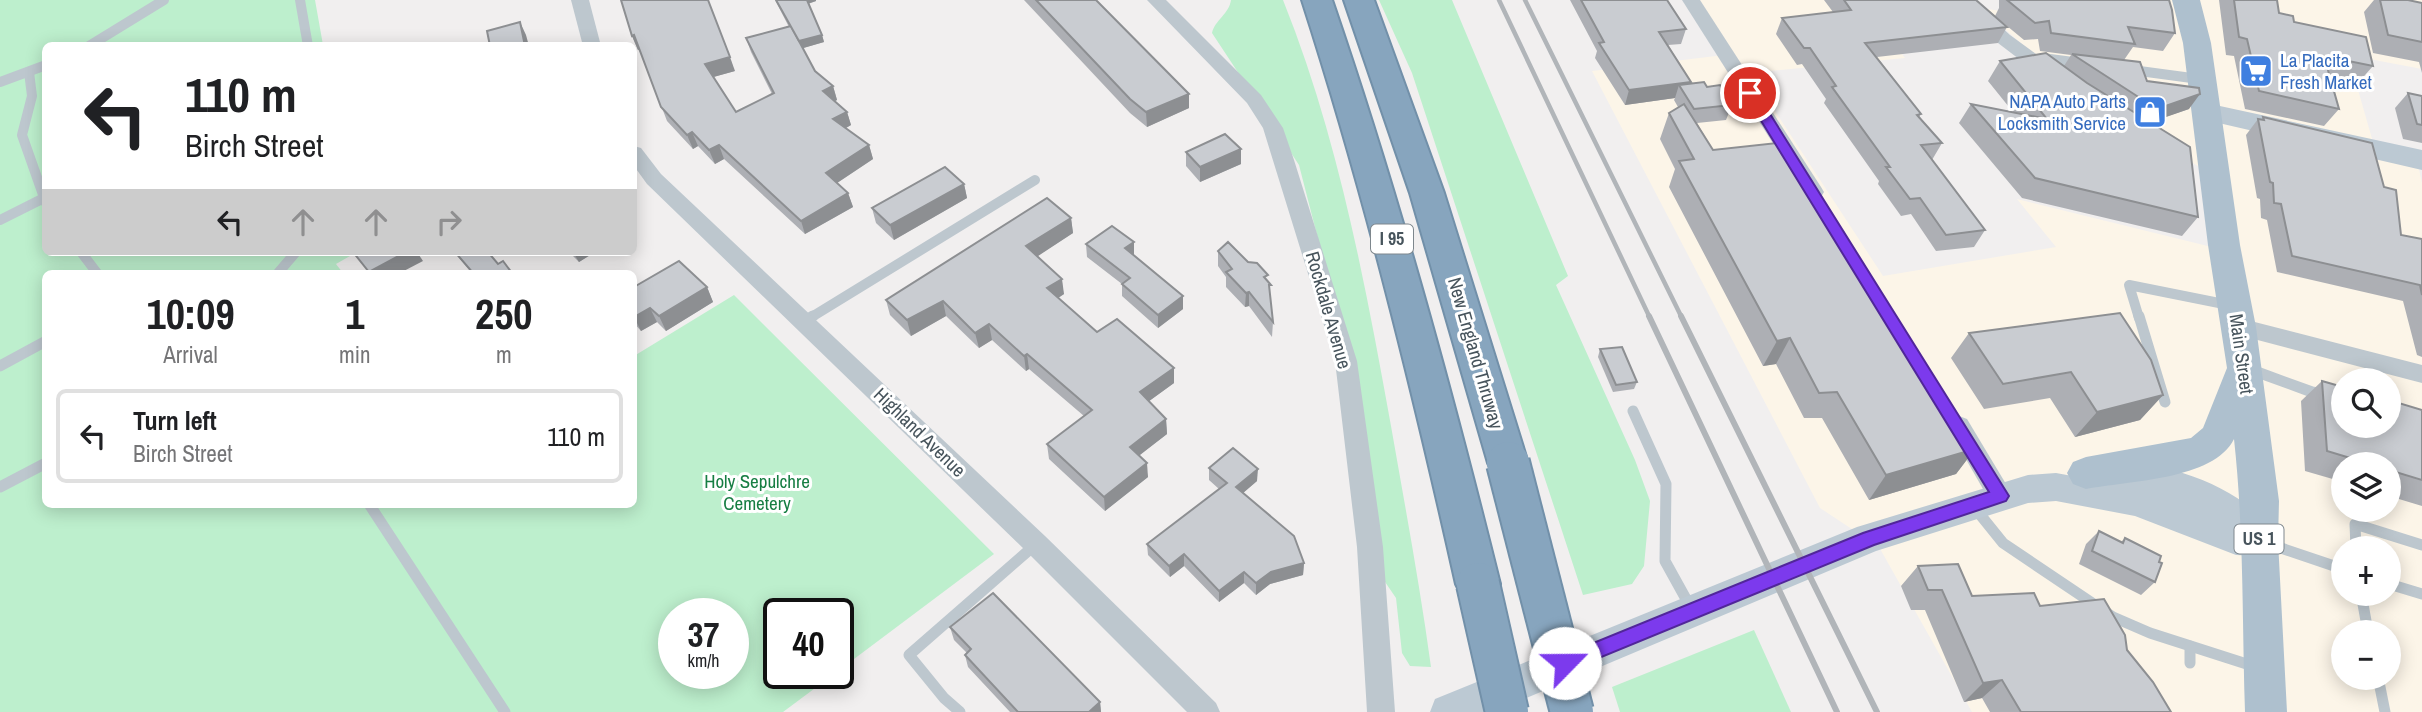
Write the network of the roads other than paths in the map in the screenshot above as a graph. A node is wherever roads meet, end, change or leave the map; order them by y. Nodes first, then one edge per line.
1 (164, 0) edge
2 (300, 0) edge
3 (580, 0) edge
4 (1156, 0) edge
5 (1317, 0) edge
6 (1359, 0) edge
7 (1691, 0) edge
8 (1961, 0) edge
9 (2186, 0) edge
10 (96, 42) edge
11 (307, 42) edge
12 (591, 42) edge
13 (2027, 56) junction
14 (2094, 65) edge
15 (42, 67) edge
16 (2121, 69) edge
17 (29, 72) junction
18 (2202, 79) junction
19 (0, 82) edge
20 (2071, 88) edge
21 (2206, 112) junction
22 (637, 157) edge
23 (2422, 160) edge
24 (1035, 180) dead end
25 (42, 193) edge
26 (42, 200) edge
27 (1824, 209) edge
28 (0, 220) edge
29 (293, 256) edge
30 (281, 270) edge
31 (2237, 316) junction
32 (805, 321) junction
33 (42, 343) edge
34 (0, 366) edge
35 (2245, 367) junction
36 (2422, 374) edge
37 (2331, 396) edge
38 (2165, 402) edge
39 (1946, 404) edge
40 (1633, 411) dead end
41 (42, 465) edge
42 (2071, 480) junction
43 (0, 487) edge
44 (1986, 500) junction
45 (372, 508) edge
46 (2356, 536) edge
47 (2393, 536) edge
48 (2401, 538) edge
49 (2259, 541) junction
50 (1036, 544) junction
51 (2422, 545) edge
52 (2331, 565) edge
53 (1478, 584) junction
54 (2401, 587) edge
55 (2422, 594) edge
56 (1692, 611) junction
57 (2113, 617) junction
58 (2112, 633) edge
59 (2190, 646) junction
60 (2190, 663) dead end
61 (2264, 670) junction
62 (2381, 690) edge
63 (505, 712) edge
64 (960, 712) edge
65 (1206, 712) edge
66 (1381, 712) edge
67 (1449, 712) edge
68 (1488, 712) edge
69 (1507, 712) edge
70 (1572, 712) edge
71 (2266, 712) edge
72 (2385, 712) edge

1 - 10 lane
2 - 11 lane
3 - 12 street
4 - 66 street, Rockdale Avenue
5 - 53 highway, I 95
6 - 70 highway, New England Thruway / I 95, bridge
7 - 27 street
8 - 13 street
9 - 18 main road, Main Street / US 1
13 - 14 lane
13 - 20 street
15 - 17 lane
16 - 18 lane
17 - 19 lane
17 - 25 lane
18 - 21 main road, Main Street / US 1
21 - 23 street
21 - 31 main road, Main Street / US 1
22 - 32 street, Highland Avenue
24 - 32 lane
26 - 28 lane
29 - 30 lane
31 - 35 main road, Main Street / US 1
31 - 36 street
31 - 38 lane
32 - 50 street, Highland Avenue
33 - 34 lane
35 - 37 lane
35 - 42 main road
35 - 49 main road, Main Street / US 1
39 - 44 street
40 - 56 lane
41 - 43 lane
42 - 44 street
42 - 49 street
44 - 56 street
44 - 57 lane
45 - 63 lane
46 - 47 lane
48 - 51 lane
49 - 52 lane
49 - 61 main road, Main Street / US 1
50 - 64 lane
50 - 65 street, Highland Avenue
53 - 68 highway, bridge
53 - 69 highway, I 95, bridge
54 - 55 lane
56 - 67 street
57 - 58 lane
57 - 59 lane
59 - 60 lane
59 - 61 lane
61 - 71 main road, Main Street / US 1
62 - 72 lane

